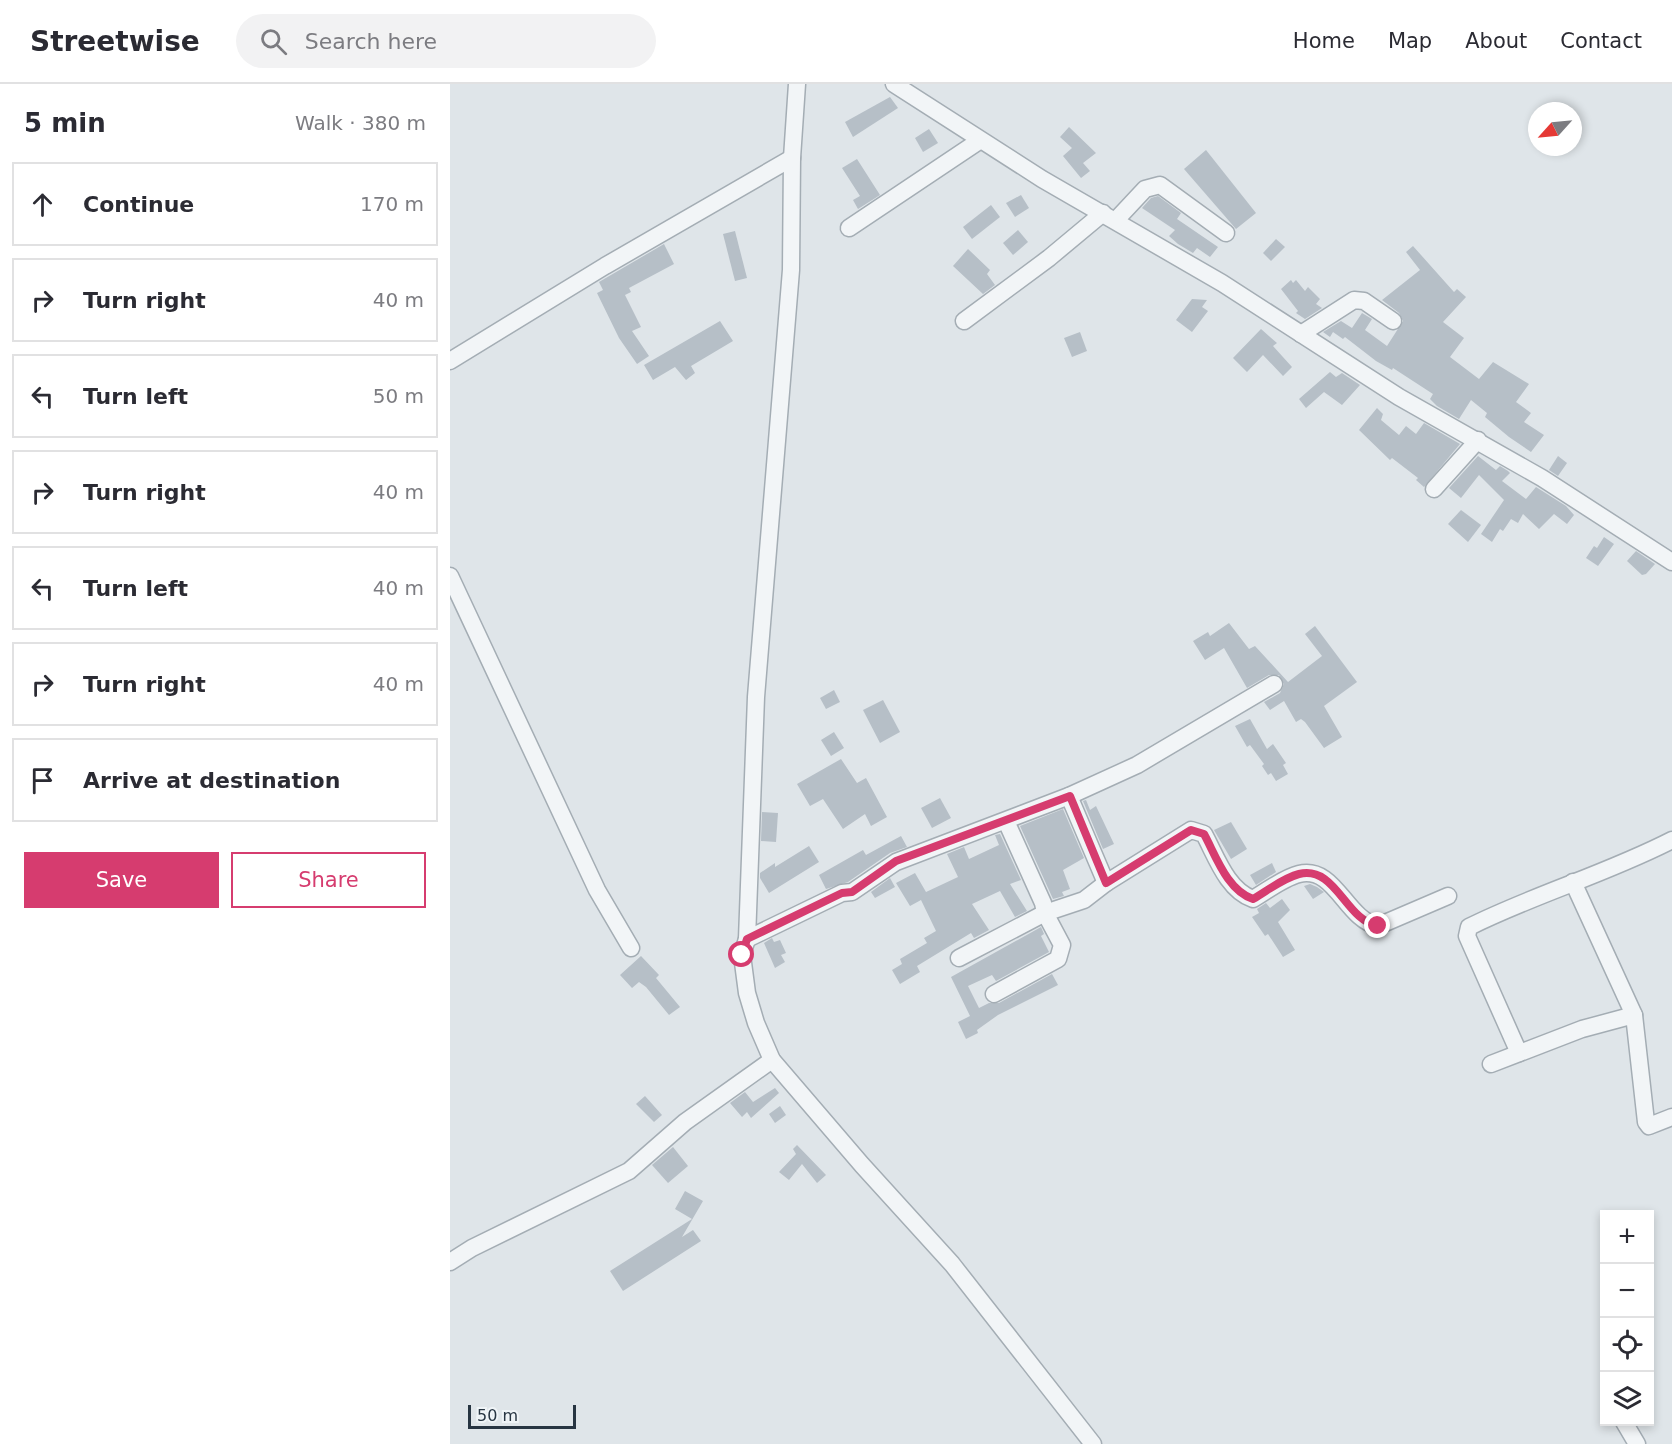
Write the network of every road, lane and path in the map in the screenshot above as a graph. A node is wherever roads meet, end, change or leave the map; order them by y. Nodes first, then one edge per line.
1 (797, 84) edge
2 (894, 84) edge
3 (980, 141) junction
4 (792, 158) junction
5 (1109, 216) junction
6 (849, 228) dead end
7 (1226, 233) dead end
8 (964, 321) dead end
9 (1393, 321) dead end
10 (1301, 334) junction
11 (450, 361) edge
12 (1478, 440) junction
13 (1434, 489) dead end
14 (1672, 562) edge
15 (450, 576) edge
16 (1274, 684) dead end
17 (1070, 796) junction
18 (1006, 821) junction
19 (1672, 840) edge
20 (1573, 882) junction
21 (1106, 883) junction
22 (1448, 896) dead end
23 (1045, 913) junction
24 (747, 939) junction
25 (631, 948) dead end
26 (959, 958) dead end
27 (994, 994) dead end
28 (1634, 1015) junction
29 (1519, 1053) junction
30 (772, 1060) junction
31 (1491, 1064) dead end
32 (1672, 1117) edge
33 (450, 1262) edge
34 (1626, 1426) edge
35 (1093, 1444) edge
36 (1637, 1444) edge

1 - 4 street
2 - 3 street
3 - 5 street
3 - 6 street
4 - 11 street
4 - 24 street
5 - 7 street
5 - 8 street
5 - 10 street
9 - 10 street
10 - 12 street
12 - 13 street
12 - 14 street
15 - 25 street
16 - 17 street
17 - 18 street
17 - 21 street
18 - 23 street
18 - 24 street
19 - 20 street
20 - 28 street
20 - 29 street
21 - 22 street
21 - 23 street
23 - 26 street
23 - 27 street
24 - 30 street
28 - 29 street
28 - 32 street
29 - 31 street
30 - 33 street
30 - 35 street
34 - 36 street

